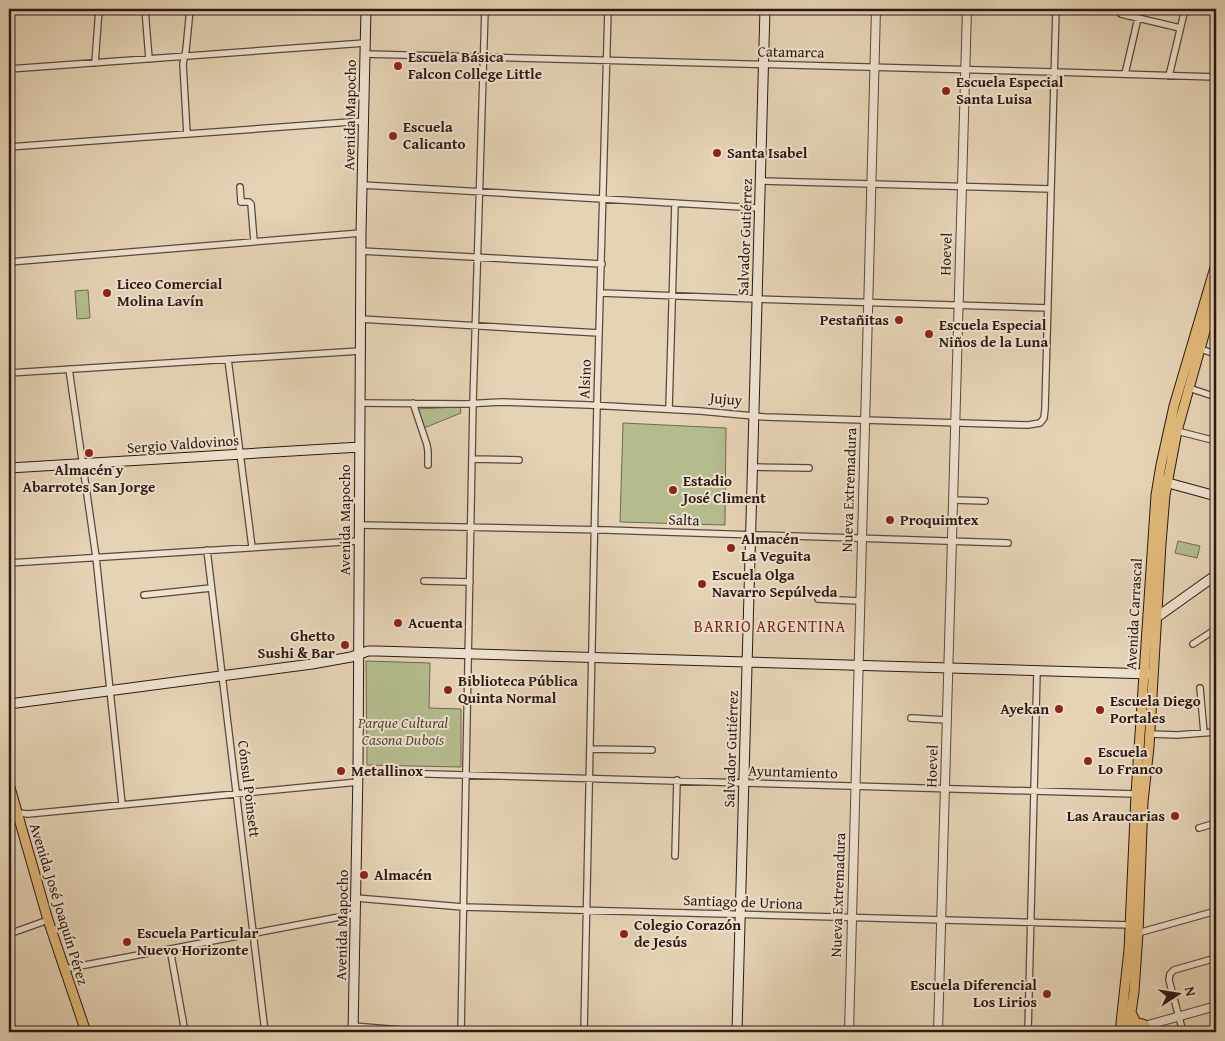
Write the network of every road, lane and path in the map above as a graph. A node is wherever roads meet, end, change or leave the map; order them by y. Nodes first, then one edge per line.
1 (99, 9) edge
2 (145, 9) edge
3 (190, 9) edge
4 (366, 9) edge
5 (485, 9) edge
6 (608, 9) edge
7 (765, 9) edge
8 (876, 9) edge
9 (967, 9) edge
10 (1056, 9) edge
11 (1185, 9) edge
12 (1121, 14) dead end
13 (1138, 18) junction
14 (1180, 28) junction
15 (365, 43) junction
16 (365, 54) junction
17 (184, 56) junction
18 (483, 57) junction
19 (149, 59) junction
20 (607, 60) junction
21 (95, 63) junction
22 (763, 64) junction
23 (875, 67) junction
24 (9, 69) edge
25 (965, 70) junction
26 (1054, 72) junction
27 (1125, 74) junction
28 (1169, 76) junction
29 (1216, 77) edge
30 (364, 121) junction
31 (187, 134) junction
32 (9, 147) edge
33 (760, 181) junction
34 (872, 184) junction
35 (362, 185) junction
36 (240, 187) dead end
37 (962, 187) junction
38 (1051, 189) junction
39 (480, 191) junction
40 (603, 198) junction
41 (675, 203) junction
42 (759, 208) junction
43 (361, 232) junction
44 (254, 242) junction
45 (361, 251) junction
46 (478, 258) junction
47 (9, 262) edge
48 (602, 264) junction
49 (1216, 264) edge
50 (1216, 292) edge
51 (601, 293) junction
52 (672, 296) junction
53 (757, 300) junction
54 (868, 303) junction
55 (958, 305) junction
56 (1048, 308) junction
57 (1213, 312) edge
58 (360, 320) junction
59 (476, 326) junction
60 (599, 332) junction
61 (1200, 349) junction
62 (360, 351) junction
63 (1216, 354) edge
64 (228, 359) junction
65 (69, 369) junction
66 (9, 373) edge
67 (1189, 388) junction
68 (1216, 397) edge
69 (360, 403) junction
70 (413, 403) junction
71 (473, 403) junction
72 (597, 405) junction
73 (669, 409) junction
74 (754, 416) junction
75 (865, 421) junction
76 (955, 423) junction
77 (1177, 431) junction
78 (1216, 441) edge
79 (360, 446) junction
80 (240, 454) junction
81 (472, 459) junction
82 (519, 460) dead end
83 (83, 464) junction
84 (428, 466) dead end
85 (752, 467) junction
86 (9, 468) edge
87 (809, 468) dead end
88 (1162, 481) junction
89 (1216, 496) edge
90 (953, 500) junction
91 (984, 502) dead end
92 (359, 524) junction
93 (471, 527) junction
94 (594, 530) junction
95 (750, 535) junction
96 (862, 539) junction
97 (359, 541) junction
98 (952, 541) junction
99 (1008, 543) dead end
100 (252, 547) junction
101 (206, 550) junction
102 (96, 557) junction
103 (9, 562) edge
104 (1215, 579) edge
105 (424, 581) dead end
106 (470, 582) junction
107 (211, 588) junction
108 (144, 596) dead end
109 (818, 599) dead end
110 (860, 601) junction
111 (1157, 617) junction
112 (1216, 629) edge
113 (1194, 644) dead end
114 (468, 653) junction
115 (358, 655) junction
116 (592, 657) junction
117 (747, 662) junction
118 (858, 665) junction
119 (948, 668) junction
120 (1038, 671) junction
121 (1149, 674) junction
122 (222, 676) junction
123 (1200, 688) dead end
124 (110, 691) junction
125 (9, 704) edge
126 (910, 718) dead end
127 (947, 720) junction
128 (1216, 732) edge
129 (1204, 733) junction
130 (1150, 734) junction
131 (590, 749) junction
132 (652, 750) dead end
133 (358, 772) junction
134 (466, 775) junction
135 (589, 778) junction
136 (677, 780) junction
137 (358, 782) junction
138 (744, 782) junction
139 (9, 784) edge
140 (855, 786) junction
141 (945, 790) junction
142 (1034, 792) junction
143 (237, 794) junction
144 (1136, 794) junction
145 (122, 804) junction
146 (13, 812) edge
147 (1216, 823) edge
148 (1199, 828) dead end
149 (675, 856) dead end
150 (356, 898) junction
151 (463, 907) junction
152 (586, 910) junction
153 (1216, 911) edge
154 (356, 914) junction
155 (740, 915) junction
156 (852, 918) junction
157 (48, 920) junction
158 (941, 920) junction
159 (1031, 923) junction
160 (1131, 925) junction
161 (1138, 933) junction
162 (9, 934) edge
163 (254, 934) junction
164 (170, 949) junction
165 (1216, 958) edge
166 (64, 969) junction
167 (1216, 1006) edge
168 (1131, 1013) junction
169 (1179, 1016) junction
170 (1145, 1025) junction
171 (353, 1029) edge
172 (86, 1032) edge
173 (185, 1032) edge
174 (265, 1032) edge
175 (426, 1032) edge
176 (461, 1032) edge
177 (584, 1032) edge
178 (737, 1032) edge
179 (848, 1032) edge
180 (938, 1032) edge
181 (1028, 1032) edge
182 (1120, 1032) edge
183 (1130, 1032) edge
184 (1183, 1032) edge

1 - 21 street
2 - 19 street
3 - 17 street
4 - 15 main road, Avenida Mapocho
5 - 18 street
6 - 20 street, Alsino
7 - 22 main road, Salvador Gutiérrez
8 - 23 street, Nueva Extremadura
9 - 25 street, Hoevel
10 - 26 street
11 - 14 street
12 - 13 street
13 - 14 street
13 - 27 street
14 - 28 street
15 - 16 main road, Avenida Mapocho
15 - 17 street
16 - 18 street, Catamarca
16 - 30 main road, Avenida Mapocho
17 - 19 street
17 - 31 street
18 - 20 street, Catamarca
18 - 39 street
19 - 21 street
20 - 22 street, Catamarca
20 - 40 street, Alsino
21 - 24 street
22 - 23 street, Catamarca
22 - 33 main road, Salvador Gutiérrez
23 - 25 street, Catamarca
23 - 34 street, Nueva Extremadura
25 - 26 street, Catamarca
25 - 37 street, Hoevel
26 - 27 street, Catamarca
26 - 38 street
27 - 28 street, Catamarca
28 - 29 street, Catamarca
30 - 31 street
30 - 35 main road, Avenida Mapocho
31 - 32 street
33 - 34 street
33 - 42 main road, Salvador Gutiérrez
34 - 37 street
34 - 54 street, Nueva Extremadura
35 - 39 street
35 - 43 main road, Avenida Mapocho
36 - 44 street
37 - 38 street
37 - 55 street, Hoevel
38 - 56 street
39 - 40 street
39 - 46 street
40 - 41 street
40 - 48 street, Alsino
41 - 42 street
41 - 52 street
42 - 53 main road, Salvador Gutiérrez
43 - 44 street
43 - 45 main road, Avenida Mapocho
44 - 47 street
45 - 46 street
45 - 58 main road, Avenida Mapocho
46 - 48 street
46 - 59 street
48 - 51 street, Alsino
49 - 88 main road, Avenida Carrascal
50 - 57 main road, Avenida Carrascal
51 - 52 street
51 - 60 street, Alsino
52 - 53 street
52 - 73 street
53 - 54 street
53 - 74 main road, Salvador Gutiérrez
54 - 55 street
54 - 75 street, Nueva Extremadura
55 - 56 street
55 - 76 street, Hoevel
56 - 76 street, Jujuy
57 - 61 main road, Avenida Carrascal
58 - 59 street
58 - 62 main road, Avenida Mapocho
59 - 60 street
59 - 71 street
60 - 72 street, Alsino
61 - 63 street
61 - 67 main road, Avenida Carrascal
62 - 64 street
62 - 69 main road, Avenida Mapocho
64 - 65 street
64 - 80 street
65 - 66 street
65 - 83 street
67 - 68 street
67 - 77 main road, Avenida Carrascal
69 - 70 street, Jujuy
69 - 79 main road, Avenida Mapocho
70 - 71 street, Jujuy
70 - 84 street
71 - 72 street, Jujuy
71 - 81 street
72 - 73 street, Jujuy
72 - 94 street, Alsino
73 - 74 street, Jujuy
74 - 75 street, Jujuy
74 - 85 main road, Salvador Gutiérrez
75 - 76 street, Jujuy
75 - 96 street, Nueva Extremadura
76 - 90 street, Hoevel
77 - 78 street
77 - 88 main road, Avenida Carrascal
79 - 80 main road, Sergio Valdovinos
79 - 92 main road, Avenida Mapocho
80 - 83 main road, Sergio Valdovinos
80 - 100 street
81 - 82 street
81 - 93 street
83 - 86 main road, Sergio Valdovinos
83 - 102 street
85 - 87 street
85 - 95 main road, Salvador Gutiérrez
88 - 89 main road
88 - 111 main road, Avenida Carrascal
88 - 121 main road, Avenida Carrascal
90 - 91 street
90 - 98 street, Hoevel
92 - 93 street, Salta
92 - 97 main road, Avenida Mapocho
93 - 94 street, Salta
93 - 106 street
94 - 95 street, Salta
94 - 116 street, Alsino
95 - 96 street, Salta
95 - 117 main road, Salvador Gutiérrez
96 - 98 street, Salta
96 - 110 street, Nueva Extremadura
97 - 100 street
97 - 115 main road, Avenida Mapocho
98 - 99 street, Salta
98 - 119 street, Hoevel
100 - 101 street
101 - 102 street
101 - 107 street, Cónsul Poinsett
102 - 103 street
102 - 124 street
104 - 111 main road
105 - 106 street
106 - 114 street
107 - 108 street
107 - 122 street, Cónsul Poinsett
109 - 110 street
110 - 118 street, Nueva Extremadura
111 - 121 main road, Avenida Carrascal
112 - 113 street
114 - 115 main road
114 - 116 main road
114 - 134 street
115 - 122 main road
115 - 133 main road, Avenida Mapocho
116 - 117 main road
116 - 131 street, Alsino
117 - 118 main road
117 - 138 main road, Salvador Gutiérrez
118 - 119 main road
118 - 140 street, Nueva Extremadura
119 - 120 main road
119 - 127 street, Hoevel
120 - 121 main road
120 - 142 street
121 - 130 main road, Avenida Carrascal
121 - 144 main road, Avenida Carrascal
122 - 124 main road
122 - 143 street, Cónsul Poinsett
123 - 129 street
124 - 125 main road
124 - 145 street
126 - 127 street
127 - 141 street, Hoevel
128 - 129 street
129 - 130 street
130 - 161 main road, Avenida Carrascal
131 - 132 street
131 - 135 street, Alsino
133 - 134 street, Ayuntamiento
133 - 137 main road, Avenida Mapocho
134 - 135 street, Ayuntamiento
134 - 151 street
135 - 136 street, Ayuntamiento
135 - 152 street, Alsino
136 - 138 street, Ayuntamiento
136 - 149 street
137 - 143 street
137 - 150 main road, Avenida Mapocho
138 - 140 street, Ayuntamiento
138 - 155 main road, Salvador Gutiérrez
139 - 146 main road, Avenida José Joaquín Pérez
140 - 141 street, Ayuntamiento
140 - 156 street, Nueva Extremadura
141 - 142 street, Ayuntamiento
141 - 158 street, Hoevel
142 - 144 street, Ayuntamiento
142 - 159 street
143 - 145 street
143 - 163 street, Cónsul Poinsett
144 - 160 main road, Avenida Carrascal
145 - 146 street
146 - 157 main road, Avenida José Joaquín Pérez
147 - 148 street
150 - 151 street, Santiago de Uriona
150 - 154 main road, Avenida Mapocho
151 - 152 street, Santiago de Uriona
151 - 176 street
152 - 155 street, Santiago de Uriona
152 - 177 street, Alsino
153 - 161 street
154 - 163 street
154 - 171 main road, Avenida Mapocho
155 - 156 street, Santiago de Uriona
155 - 178 main road, Salvador Gutiérrez
156 - 158 street, Santiago de Uriona
156 - 179 street, Nueva Extremadura
157 - 162 street
157 - 166 main road, Avenida José Joaquín Pérez
158 - 159 street, Santiago de Uriona
158 - 180 street, Hoevel
159 - 160 street, Santiago de Uriona
159 - 181 street
160 - 182 main road, Avenida Carrascal
161 - 168 main road, Avenida Carrascal
163 - 164 street
163 - 174 street, Cónsul Poinsett
164 - 166 street
164 - 173 street
165 - 169 street
166 - 172 main road, Avenida José Joaquín Pérez
167 - 169 street
168 - 170 main road
168 - 183 main road, Avenida Carrascal
169 - 170 street
169 - 184 street
170 - 183 street
171 - 175 street

